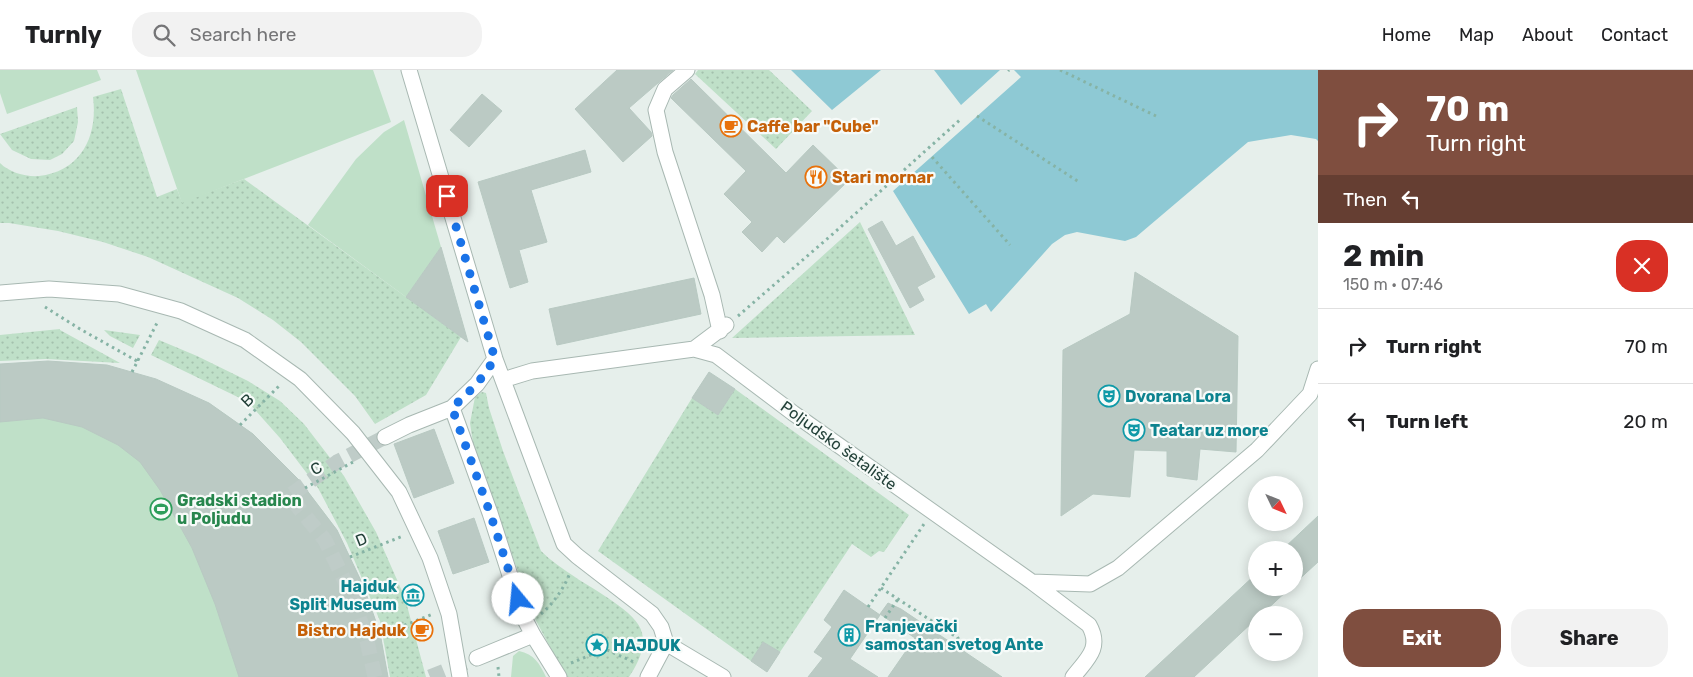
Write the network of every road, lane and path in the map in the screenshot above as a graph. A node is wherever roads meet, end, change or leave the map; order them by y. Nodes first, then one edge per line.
1 (409, 70) edge
2 (687, 70) edge
3 (1060, 70) edge
4 (977, 116) dead end
5 (1156, 116) dead end
6 (962, 118) dead end
7 (932, 157) dead end
8 (1079, 182) dead end
9 (1010, 245) dead end
10 (20, 291) junction
11 (0, 292) edge
12 (723, 328) junction
13 (150, 337) dead end
14 (694, 349) junction
15 (495, 359) junction
16 (137, 361) junction
17 (1318, 369) edge
18 (132, 372) dead end
19 (503, 380) junction
20 (271, 394) dead end
21 (452, 408) junction
22 (240, 425) dead end
23 (385, 437) tunnel mouth
24 (340, 469) dead end
25 (305, 488) dead end
26 (932, 512) junction
27 (382, 544) dead end
28 (350, 556) dead end
29 (572, 568) dead end
30 (1032, 582) junction
31 (881, 588) junction
32 (898, 599) junction
33 (868, 607) dead end
34 (885, 618) dead end
35 (413, 622) dead end
36 (530, 630) junction
37 (380, 635) dead end
38 (666, 643) junction
39 (953, 645) dead end
40 (477, 658) tunnel mouth
41 (556, 673) edge
42 (650, 674) edge
43 (460, 677) edge
44 (723, 677) edge
45 (1074, 677) edge

1 - 15 street
2 - 12 street
3 - 5 path
4 - 8 path
6 - 12 path
7 - 9 path
10 - 11 street
10 - 16 path
10 - 43 street
12 - 14 street
13 - 16 path
14 - 19 street, Poljudsko šetalište
14 - 26 street, Poljudsko šetalište
15 - 19 street
15 - 21 street
16 - 18 path
17 - 30 street
19 - 38 street
20 - 22 path, B
21 - 23 street
21 - 36 street
24 - 25 path, C
26 - 30 street, Poljudsko šetalište
26 - 31 path
27 - 28 path, D
29 - 36 path
30 - 45 street, Poljudsko šetalište
31 - 32 path
31 - 33 path
32 - 34 path
32 - 39 path
35 - 37 path
36 - 40 street
36 - 41 street
38 - 42 street
38 - 44 street
41 - 42 path

